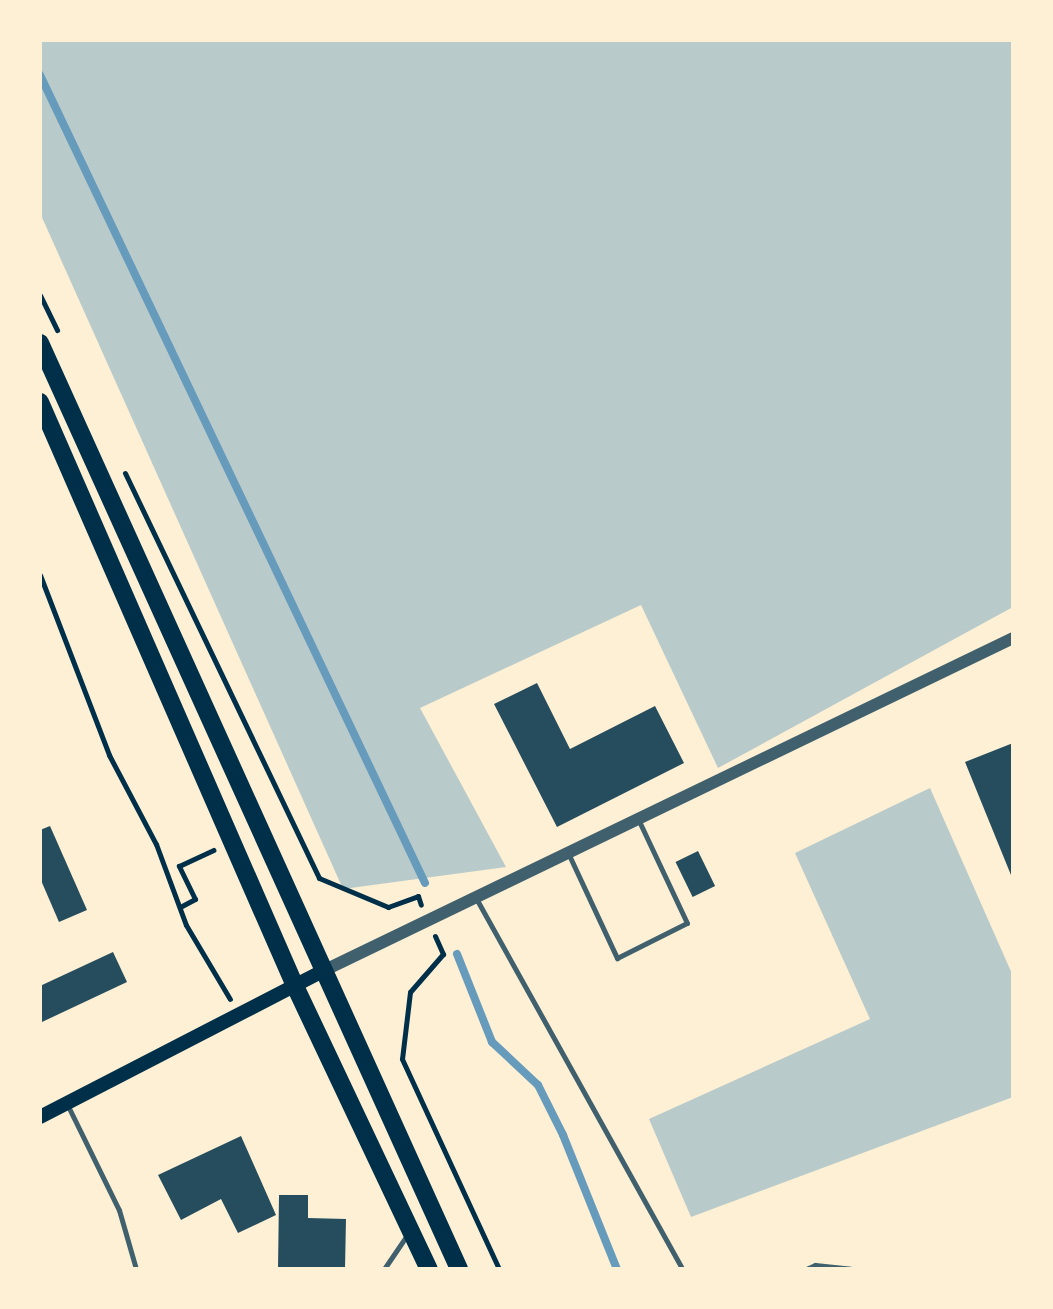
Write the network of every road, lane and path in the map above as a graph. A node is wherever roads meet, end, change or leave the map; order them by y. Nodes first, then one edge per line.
1 (40, 295) edge
2 (60, 338) dead end
3 (40, 343) edge
4 (40, 402) edge
5 (121, 465) dead end
6 (40, 575) edge
7 (1013, 638) edge
8 (639, 821) junction
9 (305, 849) junction
10 (293, 854) dead end
11 (569, 855) junction
12 (179, 866) dead end
13 (477, 900) junction
14 (180, 907) junction
15 (429, 922) junction
16 (323, 971) junction
17 (295, 986) junction
18 (239, 1013) junction
19 (67, 1103) junction
20 (40, 1117) edge
21 (411, 1231) junction
22 (382, 1267) edge
23 (136, 1269) edge
24 (429, 1269) edge
25 (459, 1269) edge
26 (499, 1269) edge
27 (682, 1269) edge
28 (806, 1269) edge
29 (851, 1269) edge

1 - 2 path
3 - 16 highway
4 - 17 highway
5 - 9 path
6 - 14 path
7 - 8 street
8 - 11 street
8 - 11 lane
9 - 10 path
9 - 15 path
11 - 13 street
12 - 14 path
13 - 15 street
13 - 27 lane
14 - 18 path
15 - 16 street
15 - 26 path
16 - 17 main road
16 - 25 highway
17 - 18 main road
17 - 21 highway
18 - 19 main road
19 - 20 main road
19 - 23 lane
21 - 22 lane
21 - 24 highway
28 - 29 lane

